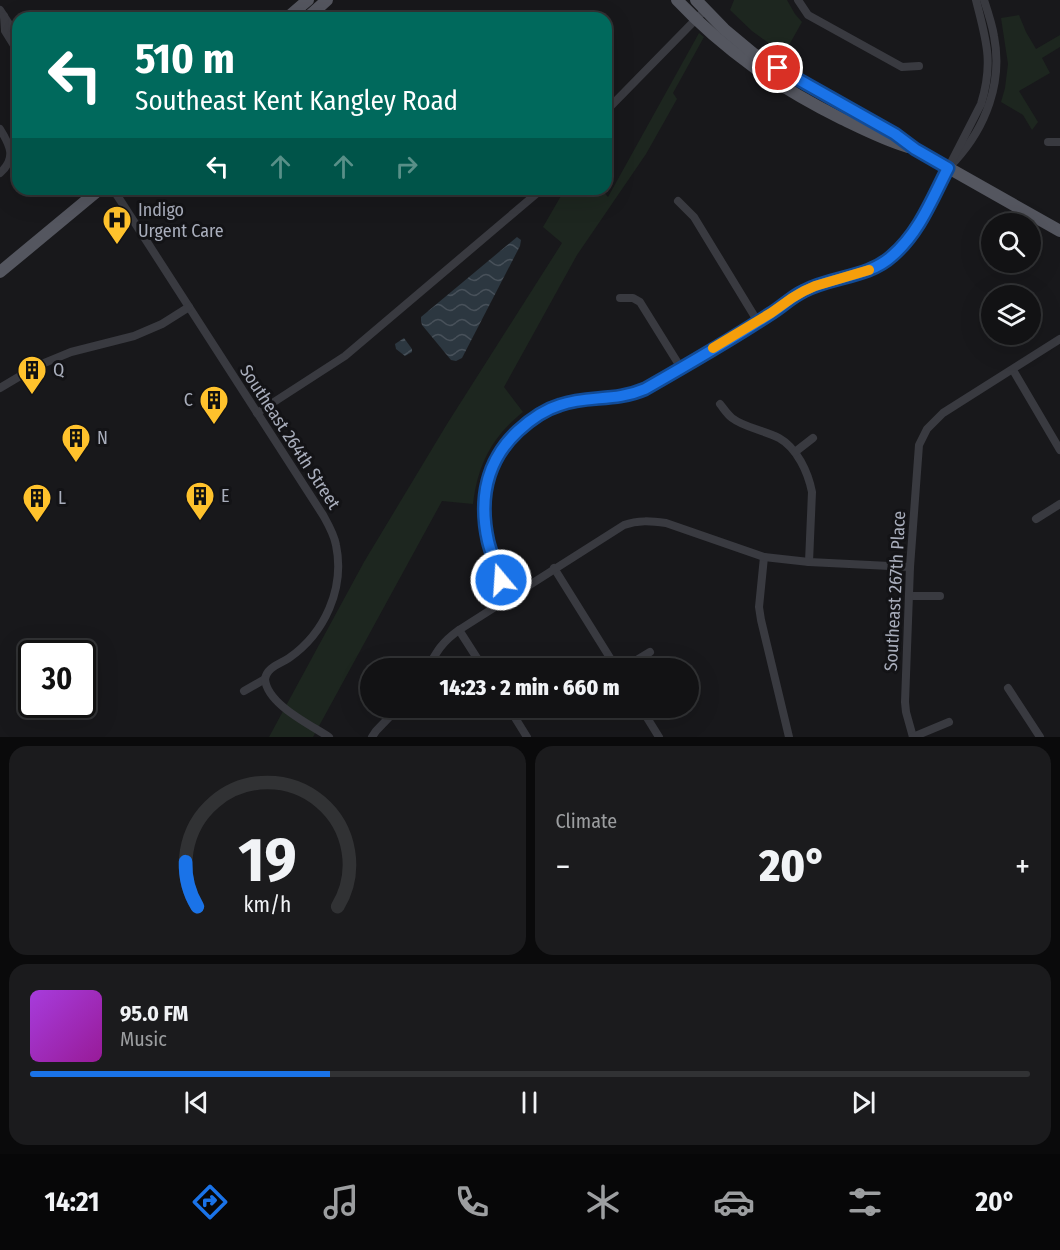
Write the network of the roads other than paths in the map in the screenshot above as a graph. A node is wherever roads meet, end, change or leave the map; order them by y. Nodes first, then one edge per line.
1 (327, 0) edge
2 (677, 0) edge
3 (798, 0) edge
4 (976, 0) edge
5 (984, 0) edge
6 (307, 1) edge
7 (699, 10) edge
8 (294, 12) edge
9 (314, 12) edge
10 (2, 13) edge
11 (12, 29) edge
12 (12, 42) edge
13 (919, 66) dead end
14 (612, 104) edge
15 (0, 129) edge
16 (1048, 142) dead end
17 (1060, 142) edge
18 (948, 168) junction
19 (0, 173) edge
20 (93, 195) edge
21 (117, 195) edge
22 (535, 195) edge
23 (678, 201) dead end
24 (1060, 231) edge
25 (0, 272) edge
26 (620, 298) dead end
27 (189, 307) junction
28 (758, 322) junction
29 (1060, 339) edge
30 (681, 368) junction
31 (1013, 370) junction
32 (0, 388) edge
33 (720, 404) dead end
34 (257, 413) junction
35 (813, 438) dead end
36 (1060, 450) edge
37 (795, 452) junction
38 (1060, 504) edge
39 (1036, 519) dead end
40 (764, 557) junction
41 (809, 562) junction
42 (910, 567) junction
43 (554, 568) junction
44 (909, 596) junction
45 (940, 596) dead end
46 (507, 599) junction
47 (459, 630) junction
48 (650, 651) dead end
49 (433, 658) edge
50 (477, 658) edge
51 (610, 658) edge
52 (639, 658) edge
53 (265, 679) junction
54 (1008, 688) dead end
55 (244, 691) dead end
56 (389, 718) edge
57 (515, 718) edge
58 (647, 718) edge
59 (948, 722) dead end
60 (325, 735) edge
61 (372, 737) edge
62 (527, 737) edge
63 (659, 737) edge
64 (789, 737) edge
65 (913, 737) edge
66 (1040, 737) edge

1 - 9 main road
2 - 7 main road
3 - 13 street
4 - 18 street
5 - 18 street
6 - 8 main road
7 - 14 street
7 - 18 main road
10 - 11 street
10 - 12 street
15 - 19 street
16 - 17 street
18 - 24 main road
18 - 28 street
20 - 25 main road
21 - 27 street, Southeast 264th Street
22 - 34 street
23 - 28 street
26 - 30 street
27 - 32 street
27 - 34 street, Southeast 264th Street
28 - 30 street
29 - 31 street
30 - 46 street
31 - 36 street
31 - 42 street, Southeast 267th Place
33 - 37 street
34 - 53 street, Southeast 264th Street
35 - 37 street
37 - 41 street
38 - 39 street
40 - 41 street
40 - 43 street
40 - 64 street
41 - 42 street
42 - 44 street, Southeast 267th Place
43 - 46 street
43 - 51 street
44 - 45 street
44 - 65 street, Southeast 267th Place
46 - 47 street
47 - 49 street
47 - 50 street
48 - 52 street
53 - 55 street, Southeast 264th Street
53 - 60 street
54 - 66 street
56 - 61 street
57 - 62 street
58 - 63 street
59 - 65 street

